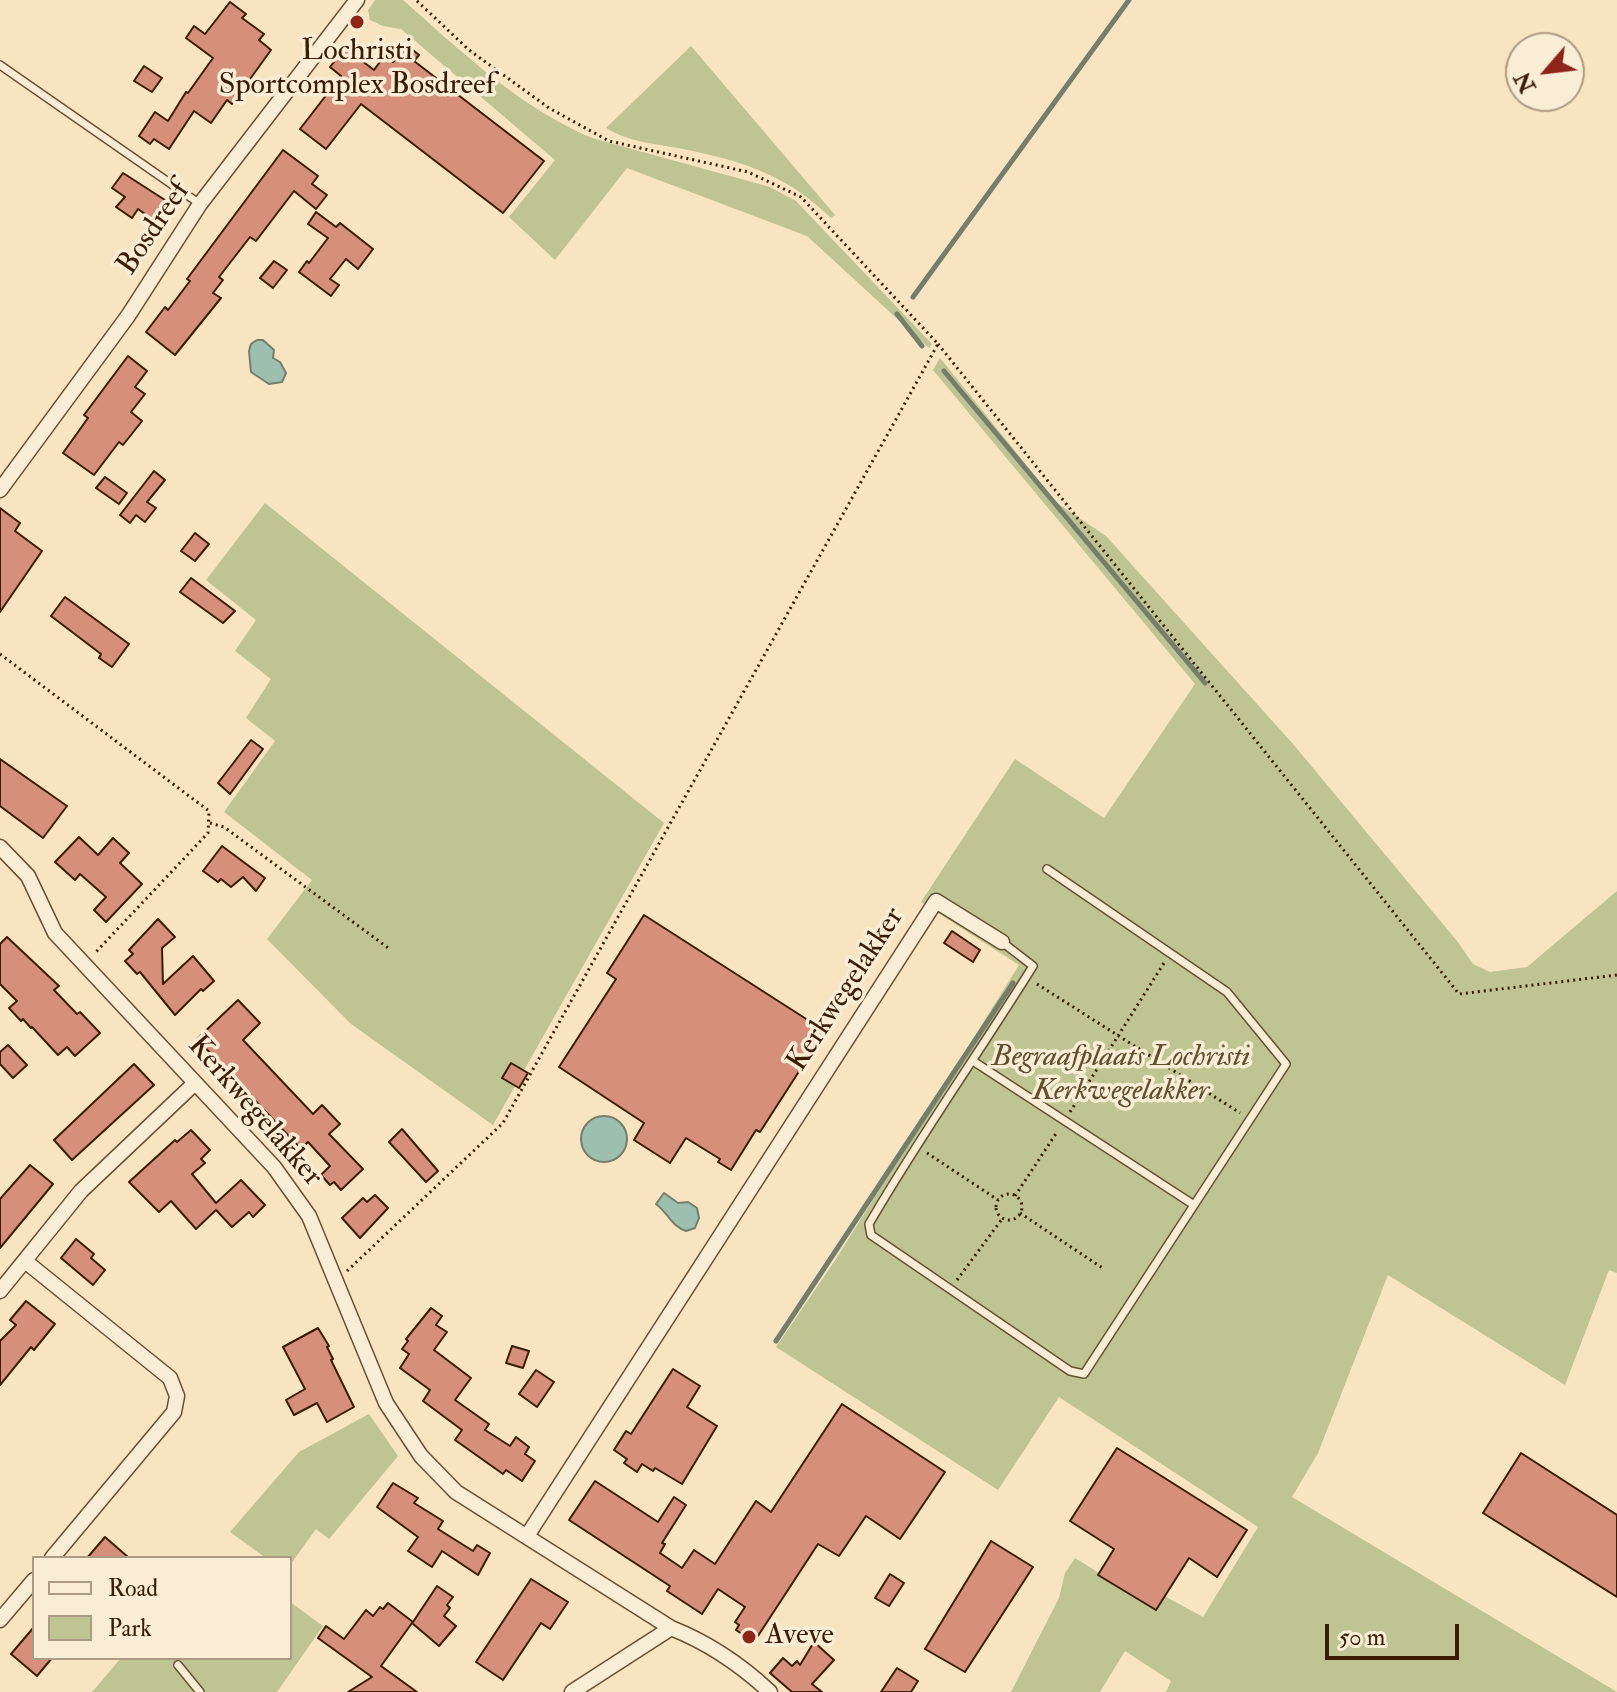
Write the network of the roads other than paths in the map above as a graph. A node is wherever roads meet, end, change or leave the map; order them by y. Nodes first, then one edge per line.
1 (357, 0) edge
2 (0, 65) edge
3 (200, 204) junction
4 (0, 490) edge
5 (0, 847) edge
6 (1047, 869) dead end
7 (1002, 942) joint
8 (973, 1061) junction
9 (195, 1083) junction
10 (1194, 1205) junction
11 (25, 1261) junction
12 (0, 1291) edge
13 (527, 1536) junction
14 (54, 1556) edge
15 (32, 1582) edge
16 (0, 1620) edge
17 (671, 1628) junction
18 (178, 1665) dead end
19 (200, 1692) edge
20 (572, 1692) edge
21 (770, 1692) edge

1 - 3 street, Bosdreef
2 - 3 lane
3 - 4 street, Bosdreef
5 - 9 street, Kerkwegelakker
6 - 10 lane
7 - 8 lane
7 - 13 street, Kerkwegelakker
8 - 10 lane
8 - 10 lane
9 - 11 street
9 - 13 street, Kerkwegelakker
11 - 12 street
11 - 14 street
13 - 17 street, Kerkwegelakker
15 - 16 street
17 - 20 street
17 - 21 street, Kerkwegelakker
18 - 19 lane

